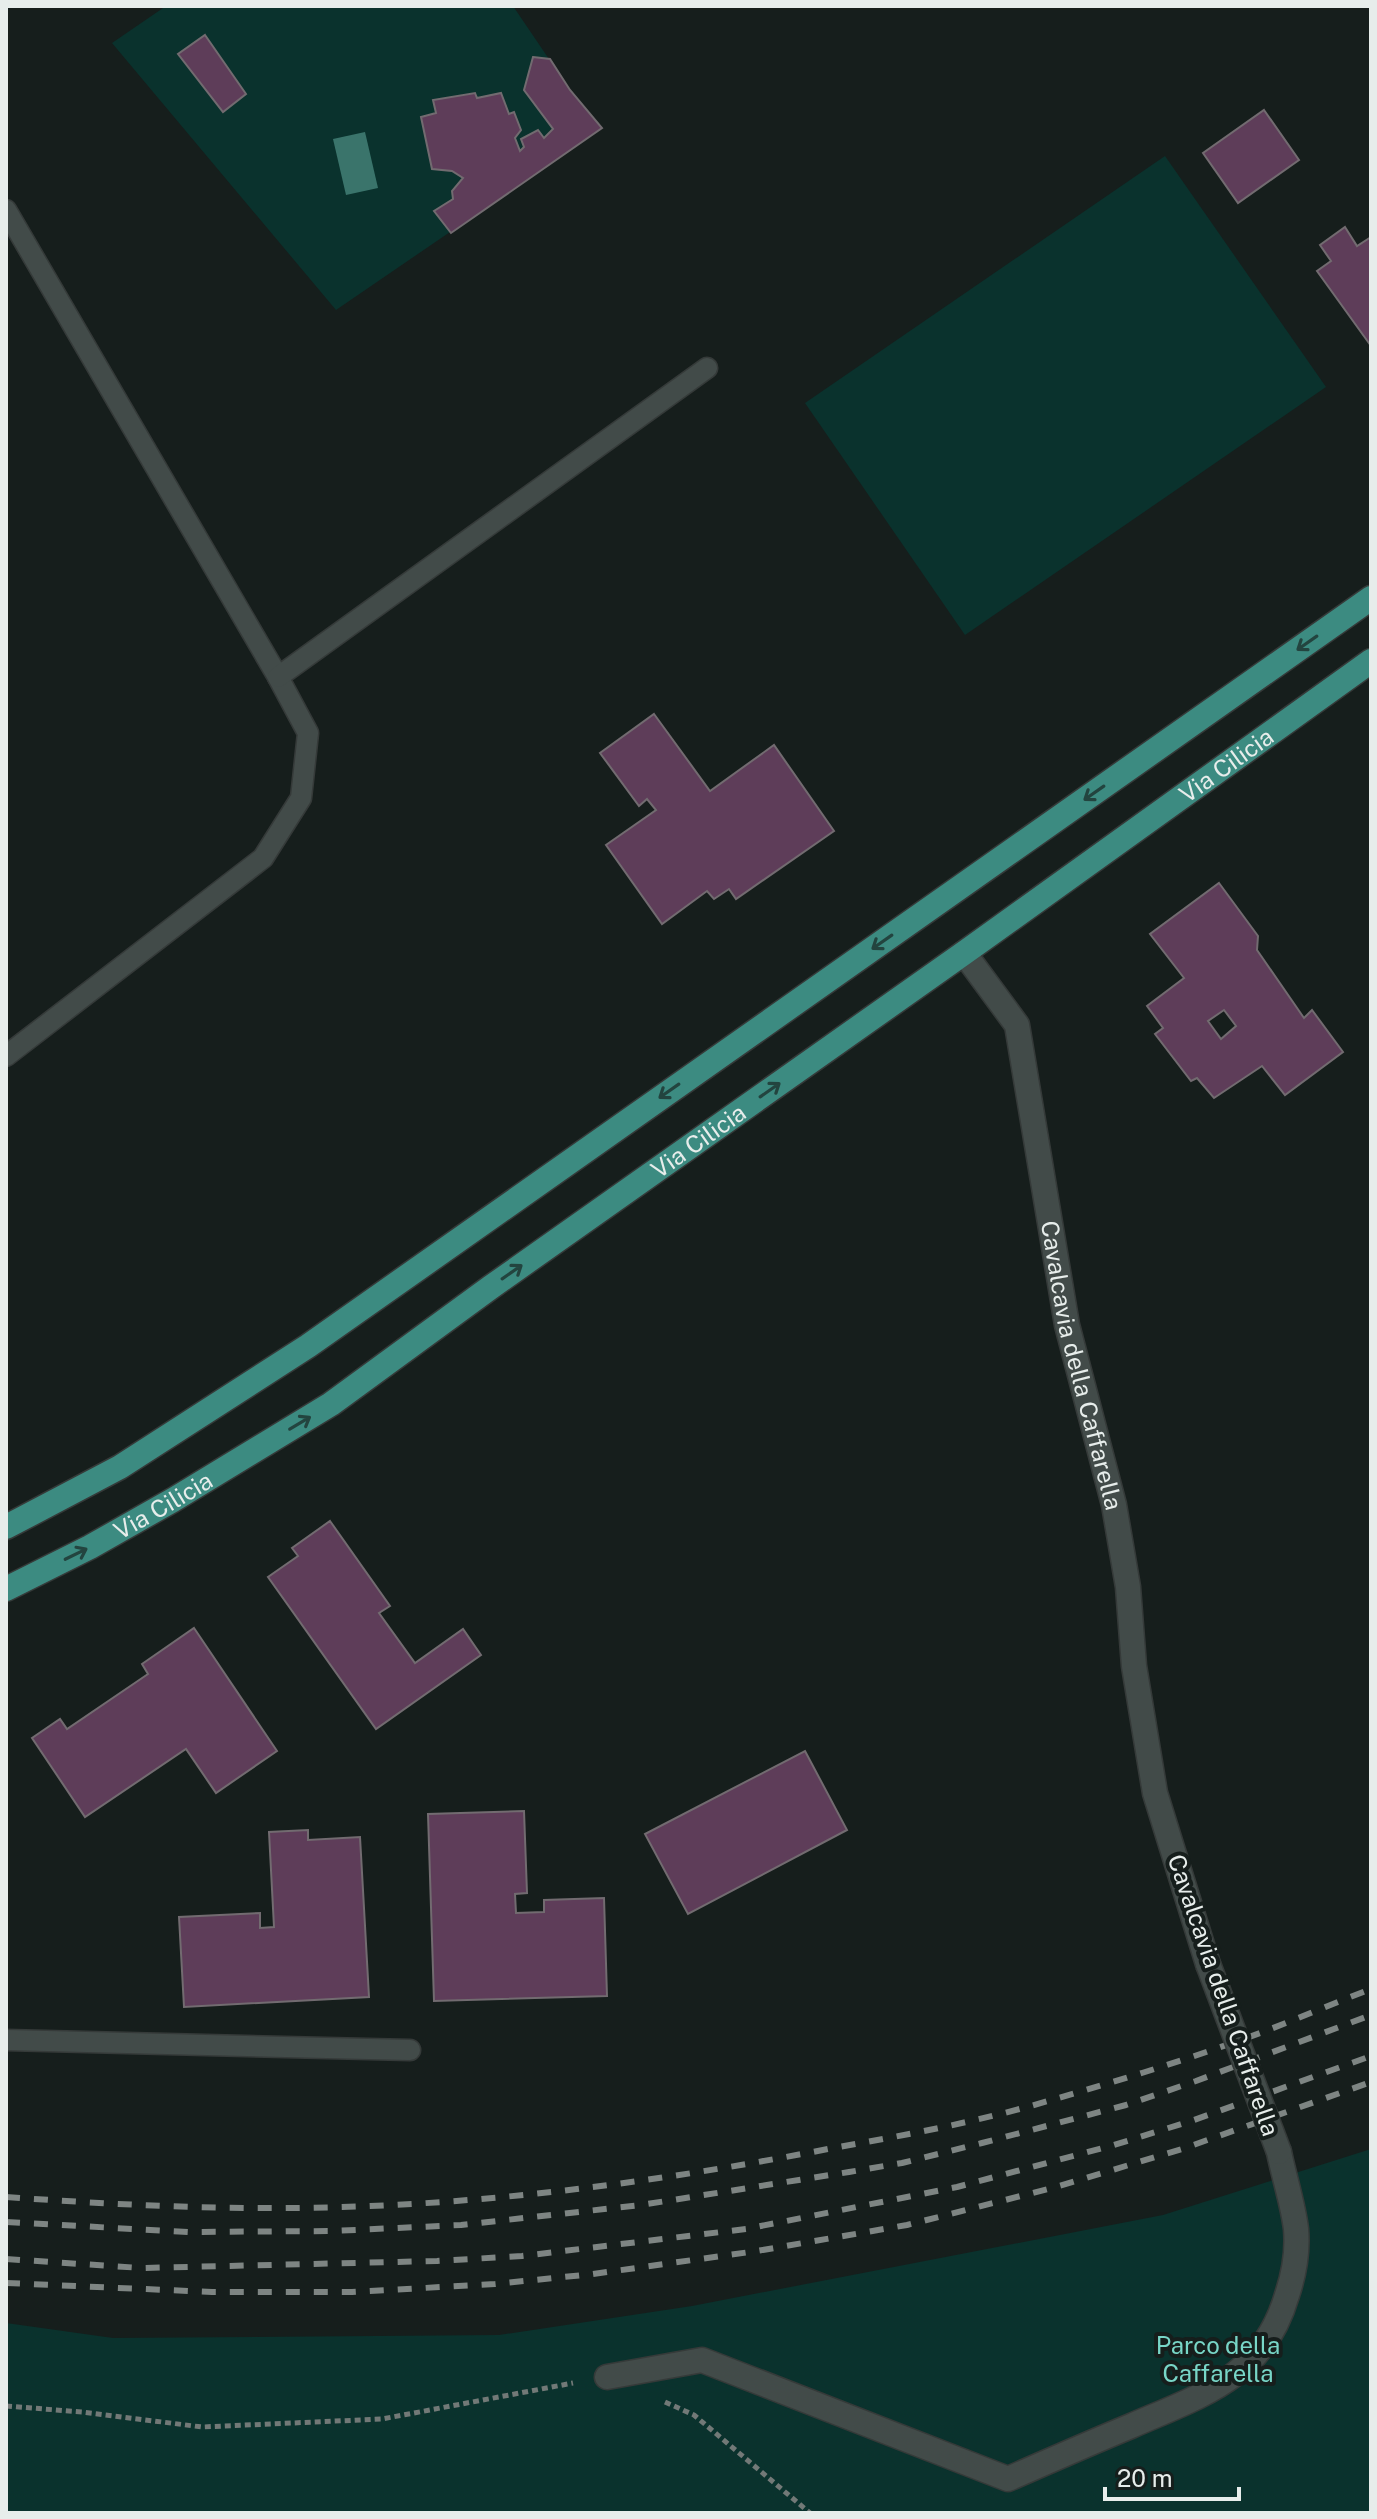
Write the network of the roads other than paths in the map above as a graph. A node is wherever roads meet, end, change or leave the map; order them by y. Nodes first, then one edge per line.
1 (6, 210) edge
2 (707, 368) dead end
3 (1371, 598) edge
4 (1371, 661) edge
5 (278, 677) junction
6 (964, 953) junction
7 (6, 1056) edge
8 (6, 1527) edge
9 (6, 1589) edge
10 (6, 2040) edge
11 (410, 2050) dead end
12 (607, 2377) road end

1 - 5 lane
2 - 5 lane
3 -> 8 main road
4 - 6 main road, Via Cilicia
5 - 7 lane
9 -> 6 main road, Via Cilicia
6 - 12 street, Cavalcavia della Caffarella, bridge
10 - 11 lane

